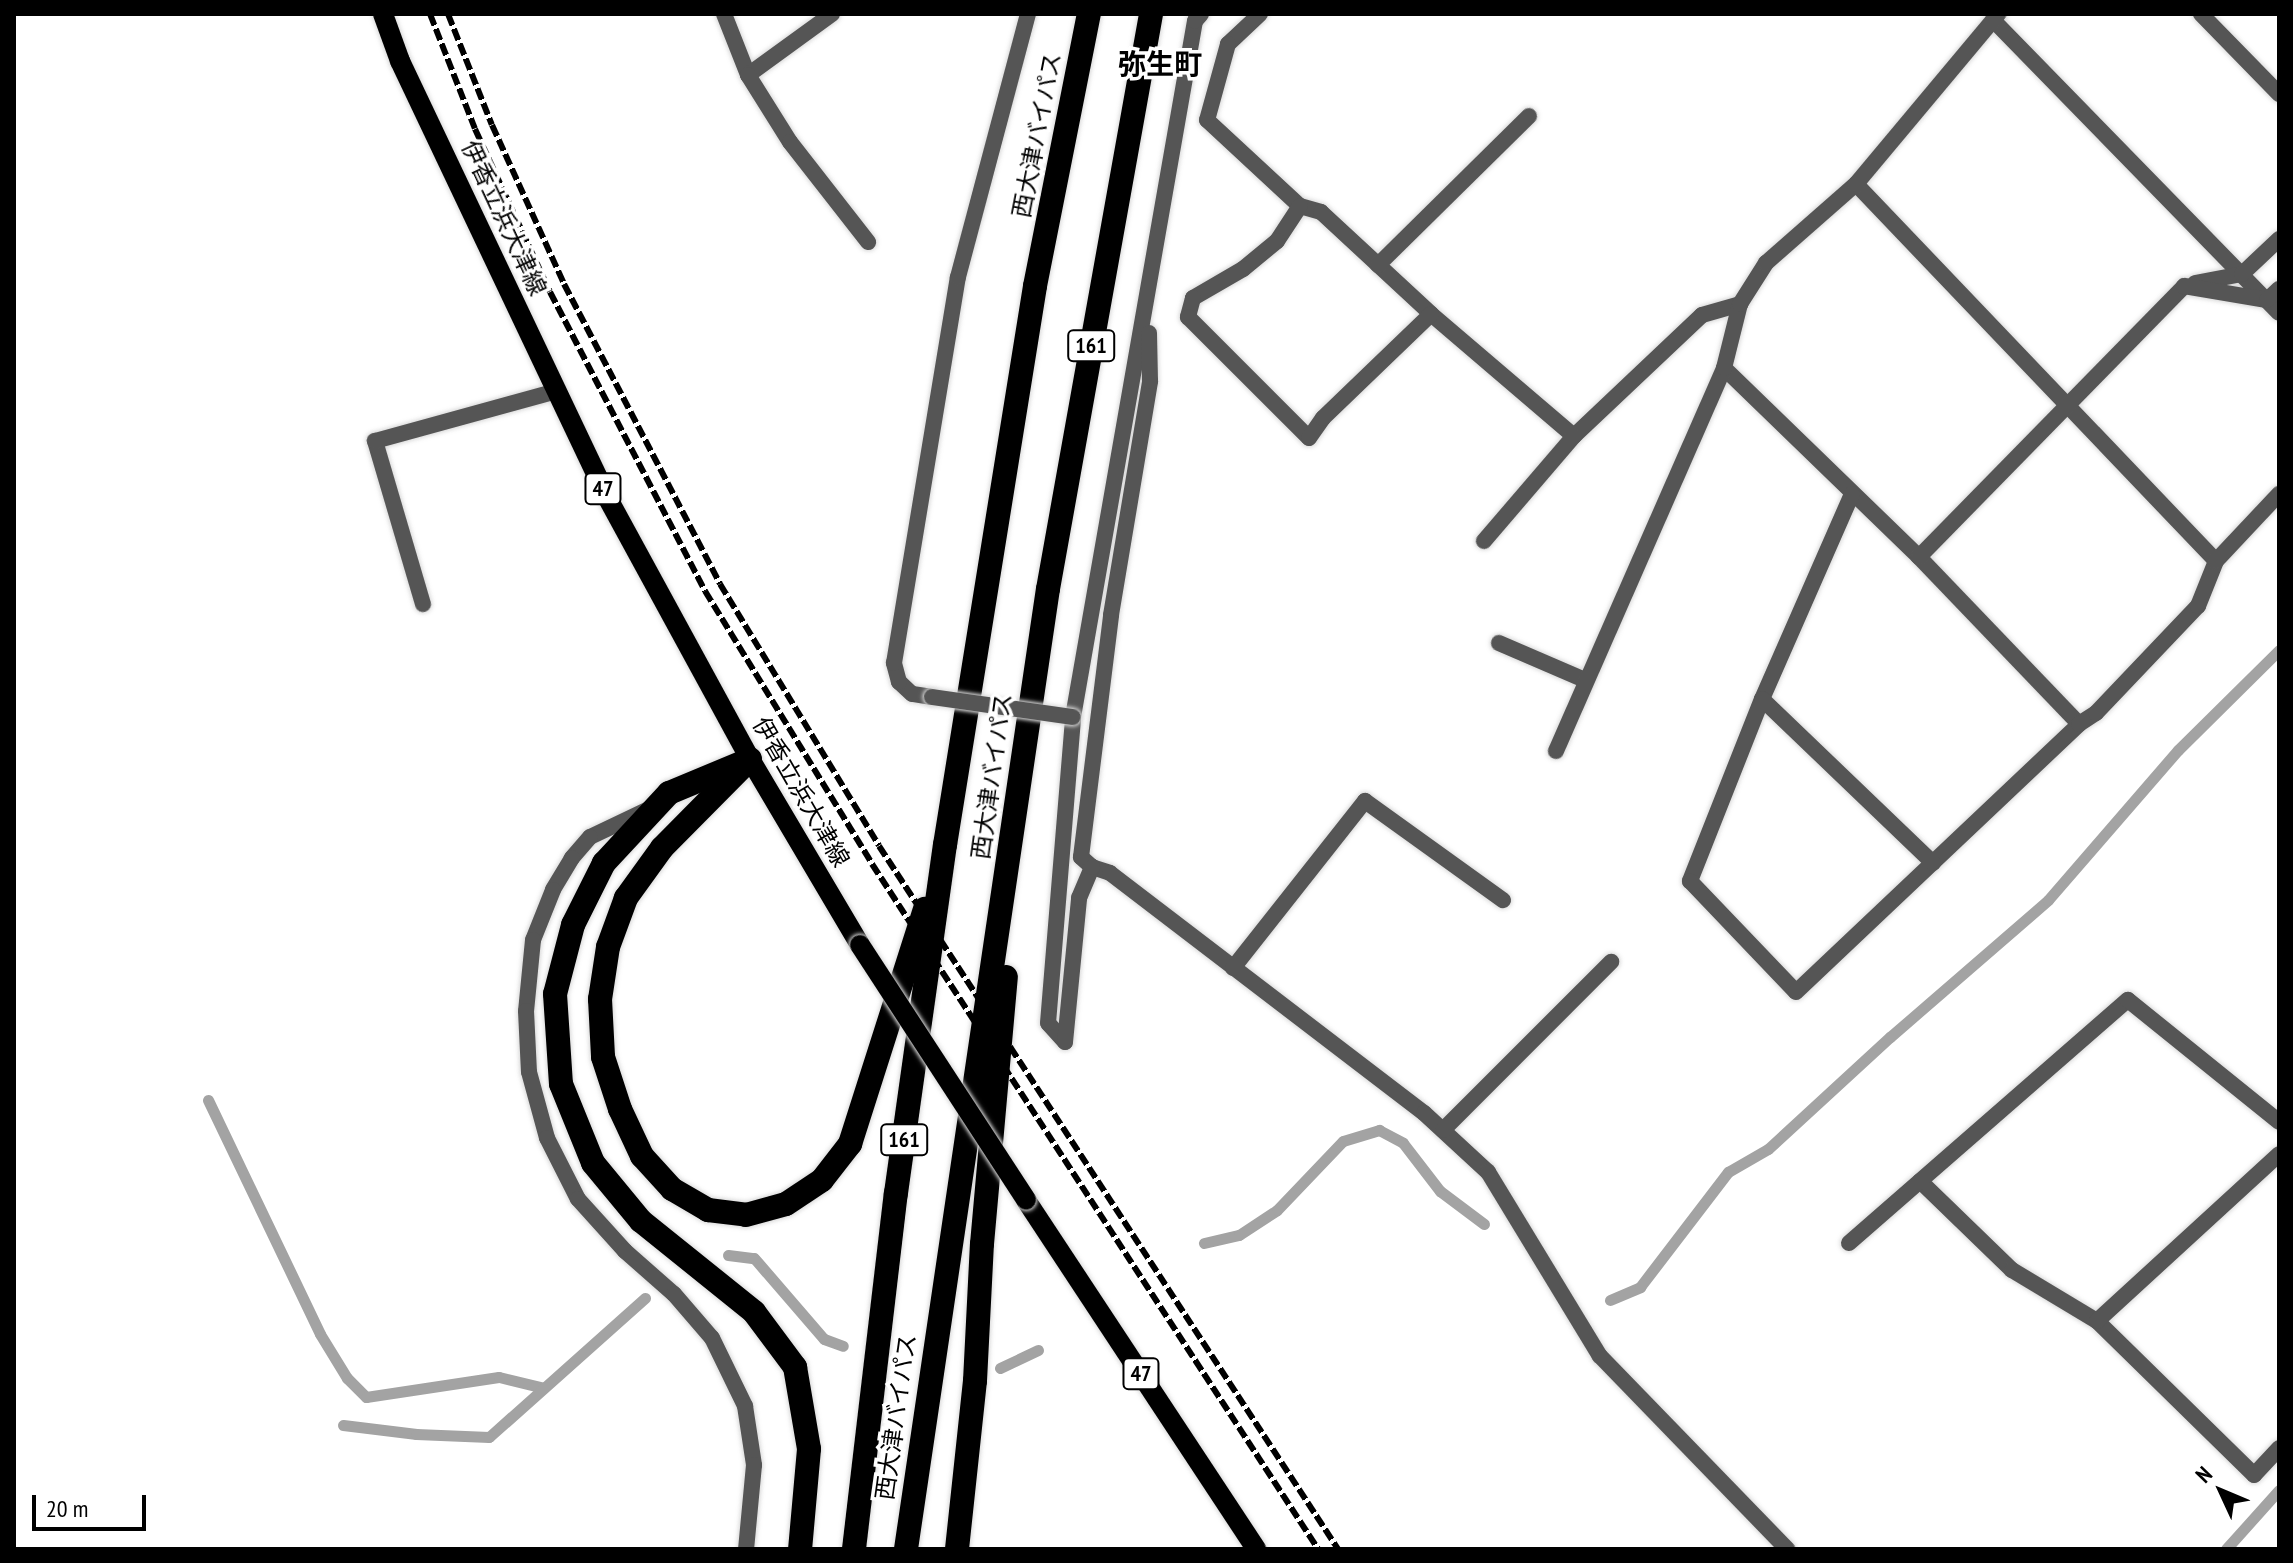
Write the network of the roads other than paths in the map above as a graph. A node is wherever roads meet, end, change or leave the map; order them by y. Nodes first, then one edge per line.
1 (383, 14) edge
2 (724, 14) edge
3 (832, 14) edge
4 (1028, 14) edge
5 (1089, 14) edge
6 (1151, 14) edge
7 (1201, 14) edge
8 (1260, 14) edge
9 (2201, 14) edge
10 (1995, 17) edge
11 (748, 75) junction
12 (2279, 94) edge
13 (1529, 116) dead end
14 (1856, 184) junction
15 (1300, 206) junction
16 (2279, 239) edge
17 (868, 242) dead end
18 (1378, 265) junction
19 (2242, 274) junction
20 (2184, 286) junction
21 (2273, 294) edge
22 (1148, 298) junction
23 (1740, 304) junction
24 (2279, 313) edge
25 (1431, 314) junction
26 (1724, 368) junction
27 (557, 391) junction
28 (2068, 404) junction
29 (1574, 436) junction
30 (1852, 494) junction
31 (2279, 494) edge
32 (1484, 541) dead end
33 (1919, 557) junction
34 (2216, 561) junction
35 (423, 604) dead end
36 (1499, 643) dead end
37 (1585, 680) junction
38 (1762, 699) junction
39 (1073, 717) junction
40 (2079, 724) junction
41 (1026, 748) junction
42 (1556, 751) dead end
43 (750, 759) junction
44 (652, 808) junction
45 (945, 845) junction
46 (1933, 863) junction
47 (1092, 867) junction
48 (1503, 900) dead end
49 (1611, 962) dead end
50 (1233, 968) junction
51 (2279, 1122) edge
52 (1443, 1130) junction
53 (2279, 1154) edge
54 (1920, 1181) junction
55 (1849, 1243) dead end
56 (2097, 1321) junction
57 (2279, 1448) edge
58 (746, 1549) edge
59 (800, 1549) edge
60 (854, 1549) edge
61 (906, 1549) edge
62 (957, 1549) edge
63 (1256, 1549) edge
64 (1787, 1549) edge

1 - 27 main road, 伊香立浜大津線 / 47
2 - 11 street
3 - 11 street
4 - 39 street, bridge
5 - 45 highway, 西大津バイパス / 161
6 - 41 highway, 西大津バイパス / 161
7 - 22 street
8 - 15 street
9 - 12 street
10 - 14 street
10 - 19 street
11 - 17 street
13 - 18 street
14 - 23 street
14 - 28 street
15 - 18 street
15 - 25 street
16 - 19 street
18 - 25 street
19 - 20 street
19 - 21 street
20 - 21 street
20 - 28 street
21 - 24 street
22 - 39 street
22 - 47 street
23 - 26 street
23 - 29 street
25 - 29 street
26 - 30 street
26 - 37 street
27 - 35 street
27 - 43 main road, 伊香立浜大津線 / 47
28 - 33 street
28 - 34 street
29 - 32 street
30 - 33 street
30 - 38 street
31 - 34 street
33 - 40 street
34 - 40 street
36 - 37 street
37 - 42 street
38 - 46 street
38 - 46 street
39 - 47 street
40 - 46 street
41 - 61 highway, 西大津バイパス / 161
41 - 62 highway
43 - 44 highway
43 - 45 highway
43 - 63 main road, 伊香立浜大津線 / 47, bridge
44 - 58 street
44 - 59 highway
45 - 60 highway, 西大津バイパス / 161
47 - 50 street
48 - 50 street
49 - 52 street
50 - 52 street
51 - 54 street
52 - 64 street
53 - 56 street
54 - 55 street
54 - 56 street
56 - 57 street

